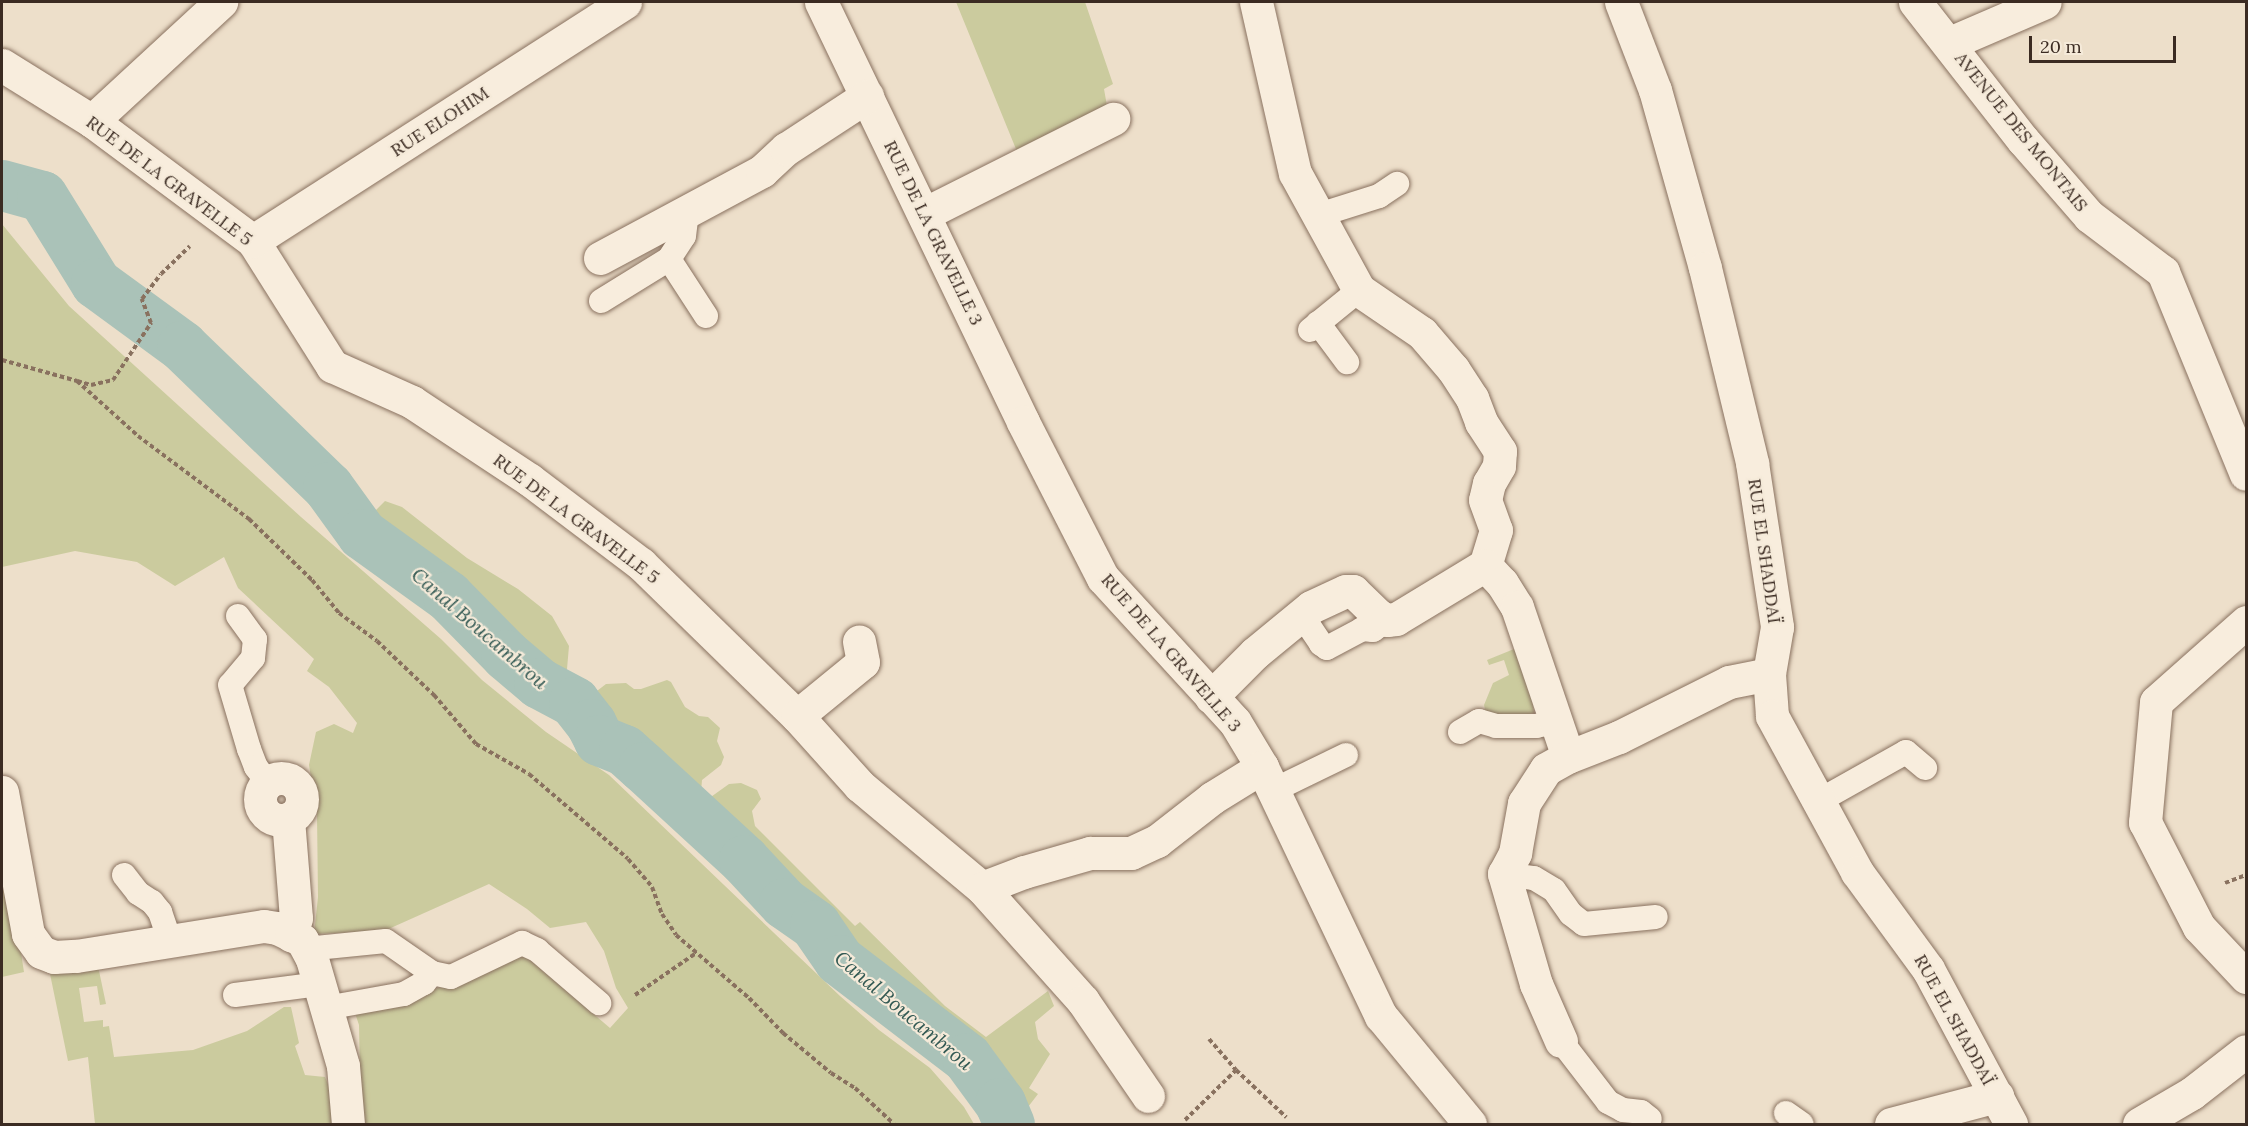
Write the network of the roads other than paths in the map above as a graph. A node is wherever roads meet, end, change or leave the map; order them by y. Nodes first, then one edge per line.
1 (221, 2) edge
2 (626, 2) edge
3 (821, 2) edge
4 (1256, 2) edge
5 (1620, 2) edge
6 (1915, 2) edge
7 (2045, 2) edge
8 (1950, 43) junction
9 (2, 65) edge
10 (867, 96) junction
11 (1113, 119) dead end
12 (92, 121) junction
13 (1397, 184) dead end
14 (687, 212) junction
15 (924, 214) junction
16 (1318, 215) junction
17 (253, 241) junction
18 (600, 258) dead end
19 (669, 259) junction
20 (1359, 290) junction
21 (601, 301) dead end
22 (706, 316) dead end
23 (1347, 362) dead end
24 (2247, 474) edge
25 (1485, 565) junction
26 (1301, 614) junction
27 (238, 616) dead end
28 (1387, 620) junction
29 (2247, 622) edge
30 (859, 641) dead end
31 (1769, 674) junction
32 (1211, 697) junction
33 (797, 716) junction
34 (1555, 722) junction
35 (1460, 732) dead end
36 (1346, 755) dead end
37 (1568, 757) junction
38 (1925, 768) dead end
39 (1268, 778) junction
40 (268, 783) joint
41 (2, 792) edge
42 (1817, 802) junction
43 (1504, 874) junction
44 (124, 875) dead end
45 (982, 888) junction
46 (1656, 917) dead end
47 (170, 941) junction
48 (299, 942) junction
49 (432, 973) junction
50 (2247, 977) edge
51 (235, 995) dead end
52 (323, 996) junction
53 (599, 1003) road end
54 (1561, 1041) joint
55 (2247, 1052) edge
56 (1148, 1096) dead end
57 (2004, 1110) edge
58 (1650, 1119) dead end
59 (2151, 1121) edge
60 (348, 1125) edge
61 (1470, 1125) edge
62 (1892, 1125) edge

1 - 12 street
2 - 17 street, RUE ELOHIM
3 - 10 street, RUE DE LA GRAVELLE 3
4 - 16 street
5 - 31 street, RUE EL SHADDAÏ
6 - 8 street, AVENUE DES MONTAIS
7 - 8 street
8 - 24 street, AVENUE DES MONTAIS
9 - 12 street, RUE DE LA GRAVELLE 5
10 - 14 street
10 - 15 street, RUE DE LA GRAVELLE 3
11 - 15 street
12 - 17 street, RUE DE LA GRAVELLE 5
13 - 16 lane
14 - 18 street
14 - 19 lane
15 - 32 street, RUE DE LA GRAVELLE 3
16 - 20 street
17 - 33 street, RUE DE LA GRAVELLE 5
19 - 21 lane
19 - 22 lane
20 - 23 lane
20 - 25 street
25 - 28 street
25 - 34 street
26 - 28 street
26 - 28 lane
26 - 32 street
27 - 40 lane
29 - 50 street
30 - 33 street
31 - 37 street
31 - 42 street, RUE EL SHADDAÏ
32 - 39 street, RUE DE LA GRAVELLE 3
33 - 45 street, RUE DE LA GRAVELLE 5
34 - 35 lane
34 - 37 street
36 - 39 lane
37 - 43 street
38 - 42 lane
39 - 45 street
39 - 61 street, RUE DE LA GRAVELLE 3
40 - 48 street
41 - 47 street
42 - 57 street, RUE EL SHADDAÏ
43 - 46 lane
43 - 54 street
44 - 47 lane
45 - 56 street, RUE DE LA GRAVELLE 5
47 - 48 street
48 - 49 lane
48 - 52 street
49 - 52 lane
49 - 53 lane
51 - 52 lane
52 - 60 street
54 - 58 lane
55 - 59 street
57 - 62 street

